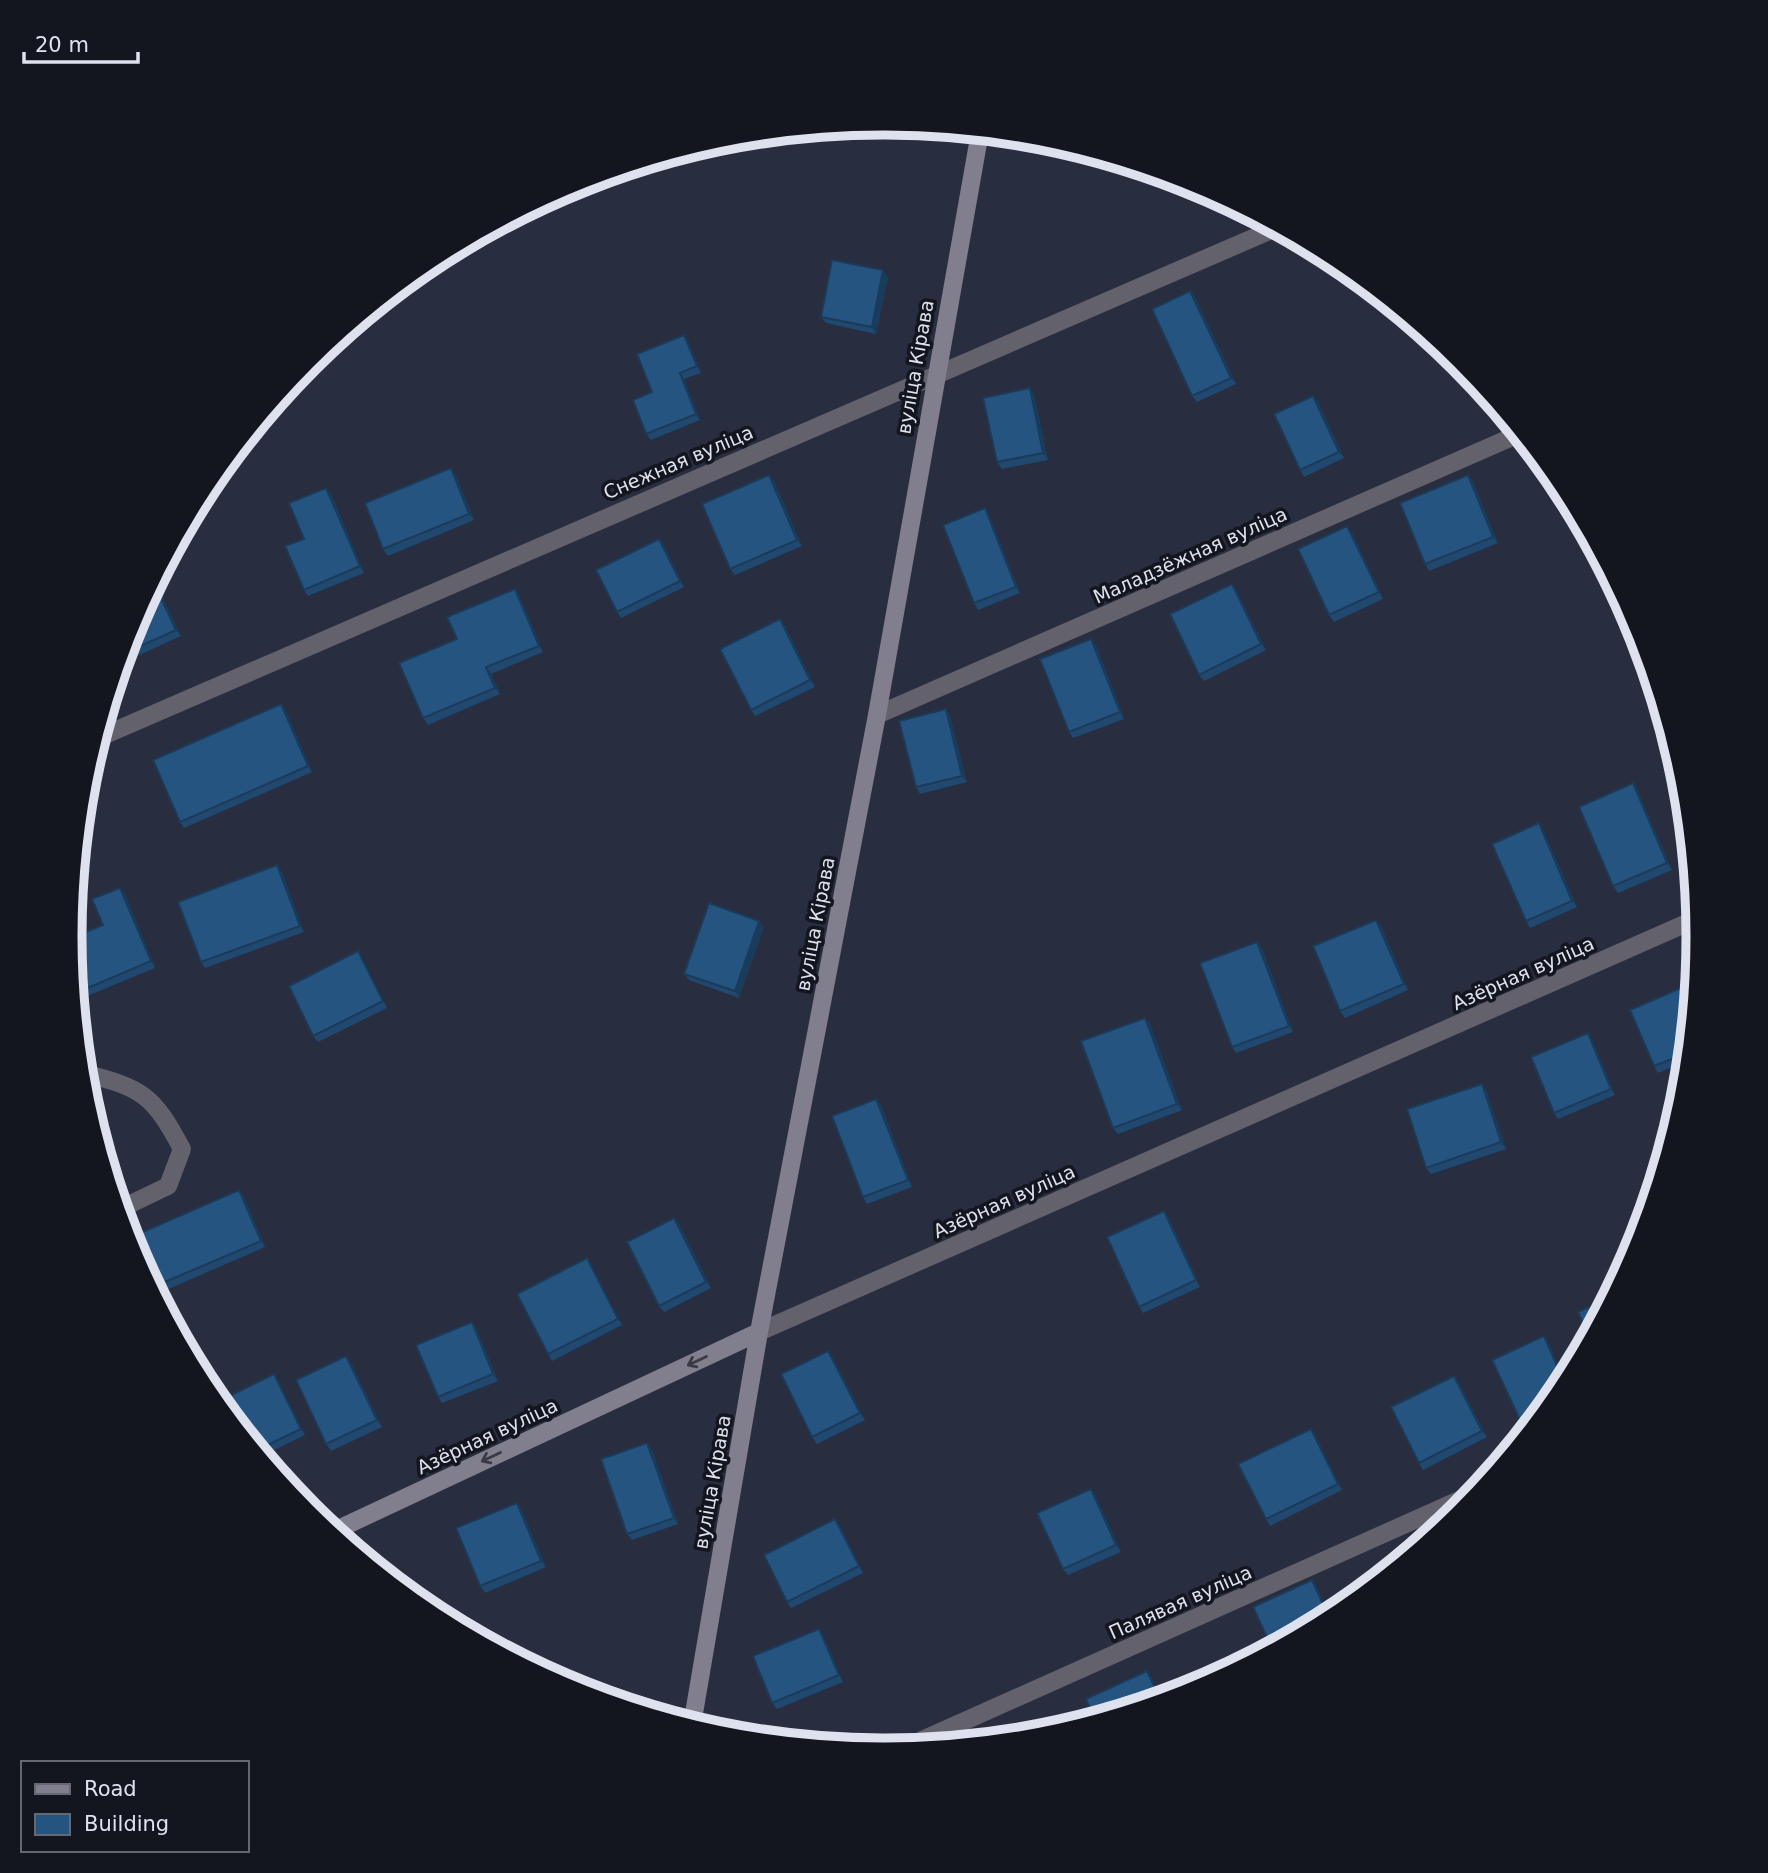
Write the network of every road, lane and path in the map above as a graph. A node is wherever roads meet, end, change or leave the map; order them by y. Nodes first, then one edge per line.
1 (978, 141) edge
2 (1267, 232) edge
3 (935, 374) junction
4 (1512, 438) edge
5 (877, 715) junction
6 (109, 733) edge
7 (1686, 924) edge
8 (95, 1076) edge
9 (129, 1205) edge
10 (759, 1332) junction
11 (1450, 1504) edge
12 (342, 1527) edge
13 (694, 1715) edge
14 (929, 1737) edge

1 - 3 main road, вуліца Кірава
2 - 3 street, Снежная вуліца
3 - 5 main road, вуліца Кірава
3 - 6 street, Снежная вуліца
4 - 5 street, Маладзёжная вуліца
5 - 10 main road, вуліца Кірава
7 - 10 street, Азёрная вуліца
8 - 9 street
10 -> 12 main road, Азёрная вуліца
10 - 13 main road, вуліца Кірава
11 - 14 street, Палявая вуліца

